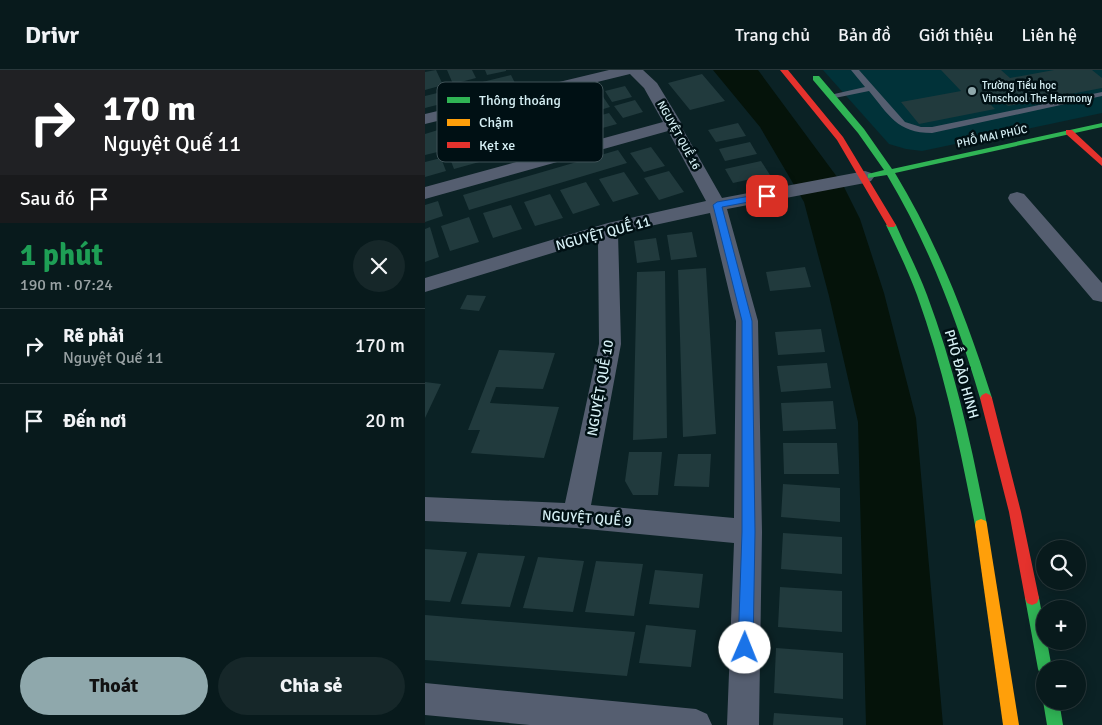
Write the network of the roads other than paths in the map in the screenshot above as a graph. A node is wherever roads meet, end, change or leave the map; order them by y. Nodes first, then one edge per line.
1 (628, 70) edge
2 (634, 70) edge
3 (784, 70) edge
4 (807, 70) edge
5 (855, 70) edge
6 (578, 82) edge
7 (870, 88) junction
8 (1102, 94) edge
9 (833, 96) junction
10 (674, 124) junction
11 (1102, 125) edge
12 (1069, 132) junction
13 (603, 144) edge
14 (537, 162) edge
15 (1102, 163) edge
16 (887, 172) junction
17 (858, 179) junction
18 (425, 193) edge
19 (1017, 198) dead end
20 (717, 205) junction
21 (608, 229) junction
22 (425, 285) edge
23 (1101, 296) edge
24 (425, 509) edge
25 (576, 516) junction
26 (748, 532) junction
27 (1043, 660) edge
28 (425, 699) edge
29 (1052, 710) edge
30 (695, 725) edge
31 (743, 725) edge
32 (1011, 725) edge
33 (1055, 725) edge

1 - 6 street
2 - 10 street, NGUYỆT QUẾ 16
3 - 17 street, PHỐ ĐÀO HINH
4 - 9 street, PHỐ ĐÀO HINH
5 - 7 lane
7 - 8 lane
7 - 9 lane
9 - 16 street, PHỐ ĐÀO HINH
10 - 13 street
10 - 20 street, NGUYỆT QUẾ 16
11 - 12 street, PHỐ MAI PHÚC
12 - 15 street
12 - 16 street, PHỐ MAI PHÚC
14 - 18 street
16 - 17 street, PHỐ MAI PHÚC
16 - 27 street, PHỐ ĐÀO HINH
17 - 20 street, NGUYỆT QUẾ 11
17 - 32 street, PHỐ ĐÀO HINH
19 - 23 street
20 - 21 street, NGUYỆT QUẾ 11
20 - 26 street, NGUYỆT QUẾ 16
21 - 22 street, NGUYỆT QUẾ 11
21 - 25 street, NGUYỆT QUẾ 10
24 - 25 street, NGUYỆT QUẾ 9
25 - 26 street, NGUYỆT QUẾ 9
26 - 31 street, NGUYỆT QUẾ 16
28 - 30 street
29 - 33 street

